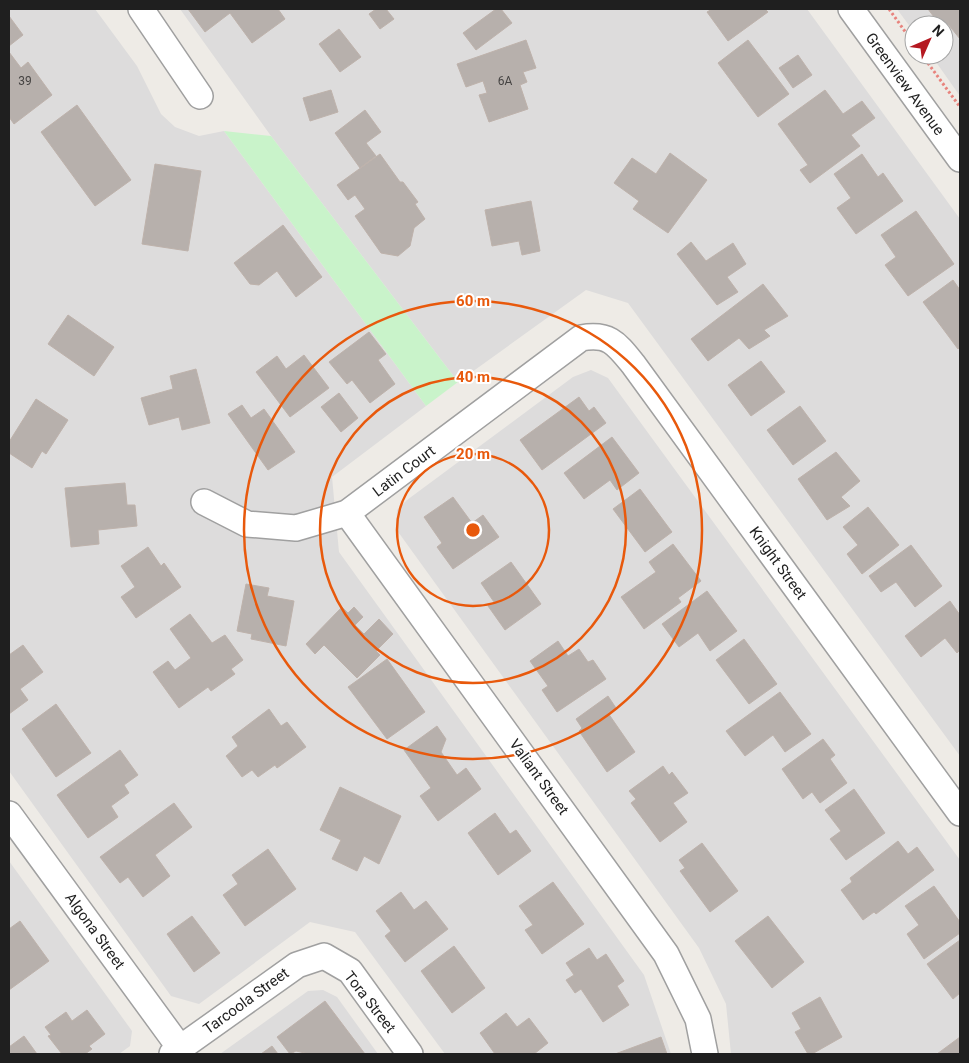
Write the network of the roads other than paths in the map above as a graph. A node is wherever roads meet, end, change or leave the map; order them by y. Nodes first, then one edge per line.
1 (141, 9) edge
2 (850, 9) edge
3 (200, 96) dead end
4 (960, 159) edge
5 (581, 338) joint
6 (204, 502) dead end
7 (347, 513) junction
8 (960, 813) edge
9 (9, 814) edge
10 (324, 956) joint
11 (176, 1051) edge
12 (410, 1054) edge
13 (705, 1054) edge

1 - 3 street
2 - 4 street, Greenview Avenue
5 - 7 street, Latin Court
5 - 8 street, Knight Street
6 - 7 street, Latin Court
7 - 13 street, Valiant Street
9 - 11 street, Algona Street
10 - 11 street, Tarcoola Street
10 - 12 street, Tora Street

